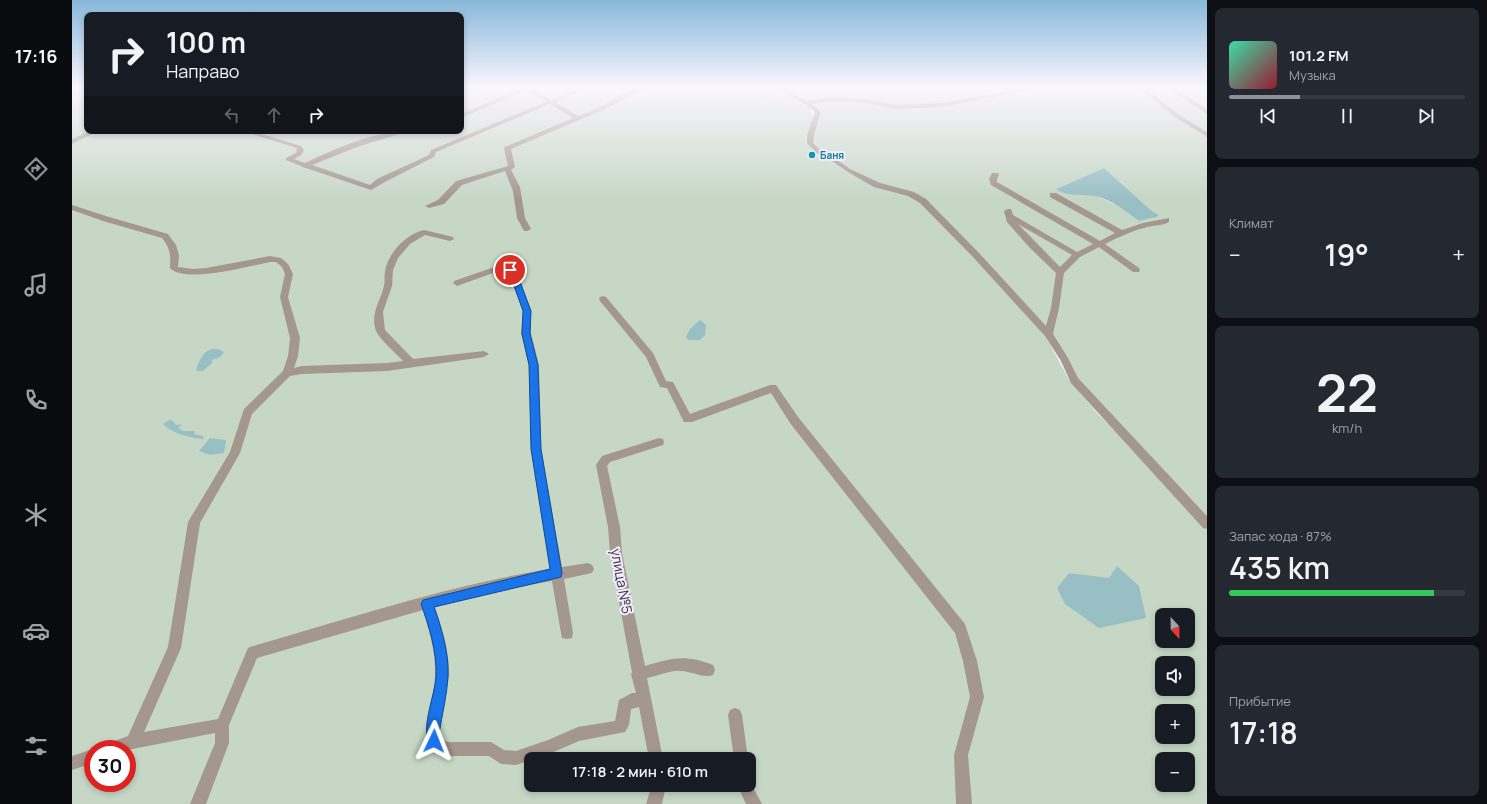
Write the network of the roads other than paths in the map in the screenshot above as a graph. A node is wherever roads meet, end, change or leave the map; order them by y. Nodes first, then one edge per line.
1 (496, 126) edge
2 (559, 126) edge
3 (814, 126) edge
4 (1192, 126) edge
5 (88, 134) edge
6 (255, 134) edge
7 (389, 134) edge
8 (1207, 135) edge
9 (72, 142) edge
10 (304, 166) junction
11 (507, 169) junction
12 (995, 175) dead end
13 (1053, 195) dead end
14 (429, 206) dead end
15 (72, 207) edge
16 (1166, 220) dead end
17 (527, 229) dead end
18 (1121, 233) junction
19 (450, 239) dead end
20 (1100, 244) junction
21 (1077, 255) junction
22 (1136, 270) dead end
23 (1060, 272) junction
24 (457, 283) dead end
25 (603, 299) dead end
26 (1048, 334) junction
27 (484, 354) dead end
28 (411, 363) junction
29 (287, 373) junction
30 (659, 442) dead end
31 (1207, 524) edge
32 (588, 569) dead end
33 (557, 573) junction
34 (427, 604) junction
35 (567, 632) dead end
36 (708, 670) dead end
37 (638, 674) junction
38 (643, 700) junction
39 (735, 715) dead end
40 (222, 725) junction
41 (133, 740) edge
42 (136, 740) edge
43 (654, 752) edge
44 (740, 752) edge
45 (84, 759) edge
46 (72, 763) edge
47 (657, 792) edge
48 (748, 792) edge
49 (198, 804) edge
50 (654, 804) edge
51 (754, 804) edge
52 (964, 804) edge

1 - 10 street
2 - 11 street
3 - 26 street
4 - 8 street
5 - 9 street
6 - 10 street
7 - 10 street
11 - 14 street
11 - 17 street
12 - 20 street
13 - 18 street
15 - 29 street
16 - 18 street
18 - 20 street
19 - 28 street
20 - 21 street
20 - 22 street
21 - 23 street
21 - 23 street
23 - 26 street
24 - 33 street
25 - 52 street
26 - 31 street
27 - 28 street
28 - 29 street
29 - 41 street
30 - 37 street, улица №5
32 - 33 street
33 - 34 street
33 - 35 street
34 - 38 street
34 - 40 street
36 - 37 street
37 - 38 street, улица №5
38 - 43 street, улица №5
39 - 44 street
40 - 42 street
40 - 49 street
45 - 46 street
47 - 50 street
48 - 51 street

